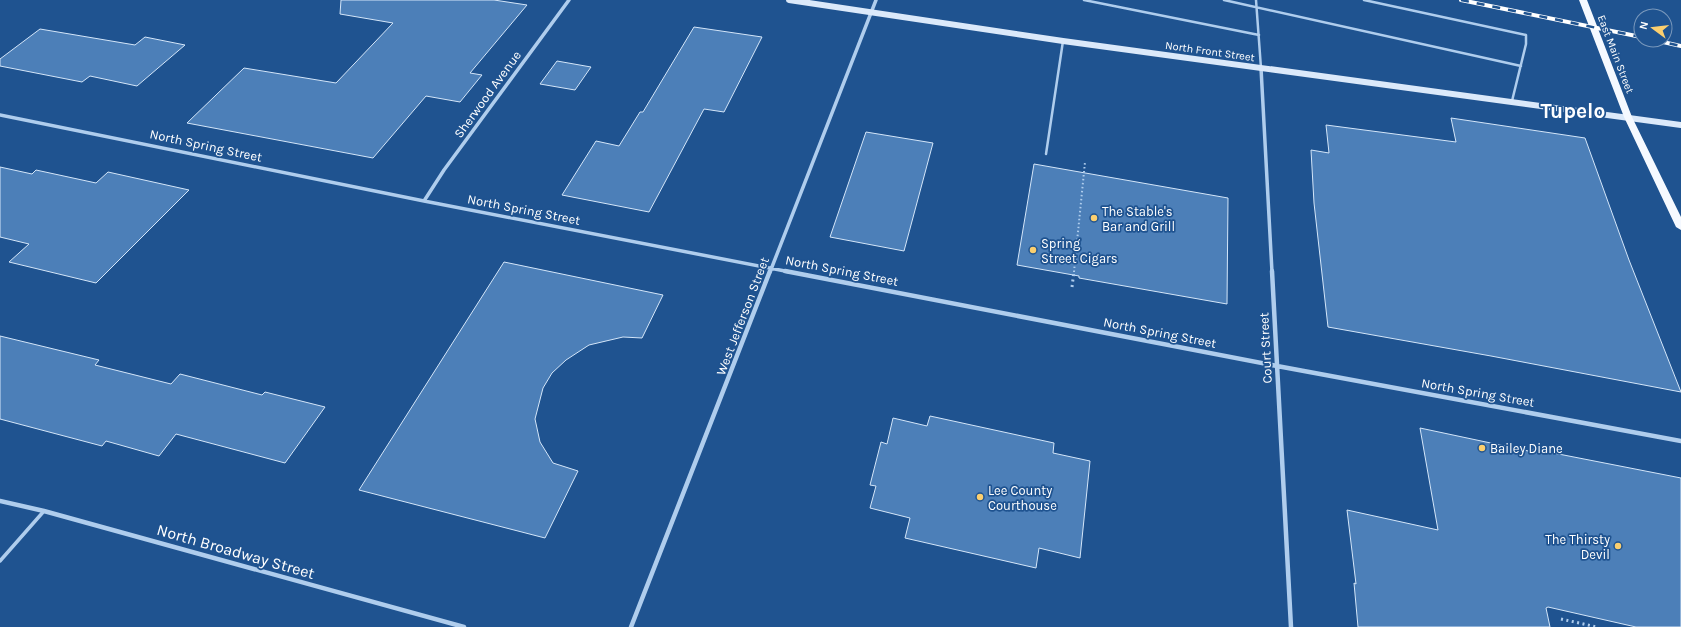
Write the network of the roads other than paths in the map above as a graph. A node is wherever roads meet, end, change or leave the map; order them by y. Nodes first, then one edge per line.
1 (569, 0) edge
2 (789, 0) edge
3 (876, 0) edge
4 (1084, 0) edge
5 (1224, 0) edge
6 (1256, 0) edge
7 (1364, 0) edge
8 (1583, 0) edge
9 (1257, 7) junction
10 (871, 12) junction
11 (1259, 34) junction
12 (1063, 41) junction
13 (1521, 66) junction
14 (1261, 68) junction
15 (1512, 101) junction
16 (0, 115) edge
17 (1628, 117) junction
18 (1681, 125) edge
19 (1046, 154) dead end
20 (424, 201) junction
21 (1681, 227) edge
22 (772, 268) junction
23 (1278, 366) junction
24 (1681, 440) edge
25 (0, 501) edge
26 (44, 511) junction
27 (0, 561) edge
28 (464, 627) edge
29 (632, 627) edge
30 (1291, 627) edge

1 - 20 street, Sherwood Avenue
2 - 10 street, North Front Street
3 - 10 street, West Jefferson Street
4 - 11 lane
5 - 9 lane
6 - 9 lane
7 - 13 lane
8 - 17 main road, East Main Street
9 - 11 lane
9 - 13 lane
10 - 12 street, North Front Street
10 - 22 street, West Jefferson Street
11 - 14 lane
12 - 14 street, North Front Street
12 - 19 lane
13 - 15 lane
14 - 15 street, North Front Street
14 - 23 street, Court Street
15 - 17 street, North Front Street
16 - 20 street, North Spring Street
17 - 18 street, North Front Street
17 - 21 main road, East Main Street
20 - 22 street, North Spring Street
22 - 23 street, North Spring Street
22 - 29 street, West Jefferson Street
23 - 24 street, North Spring Street
23 - 30 street, Court Street
25 - 26 street, North Broadway Street
26 - 27 lane
26 - 28 street, North Broadway Street

